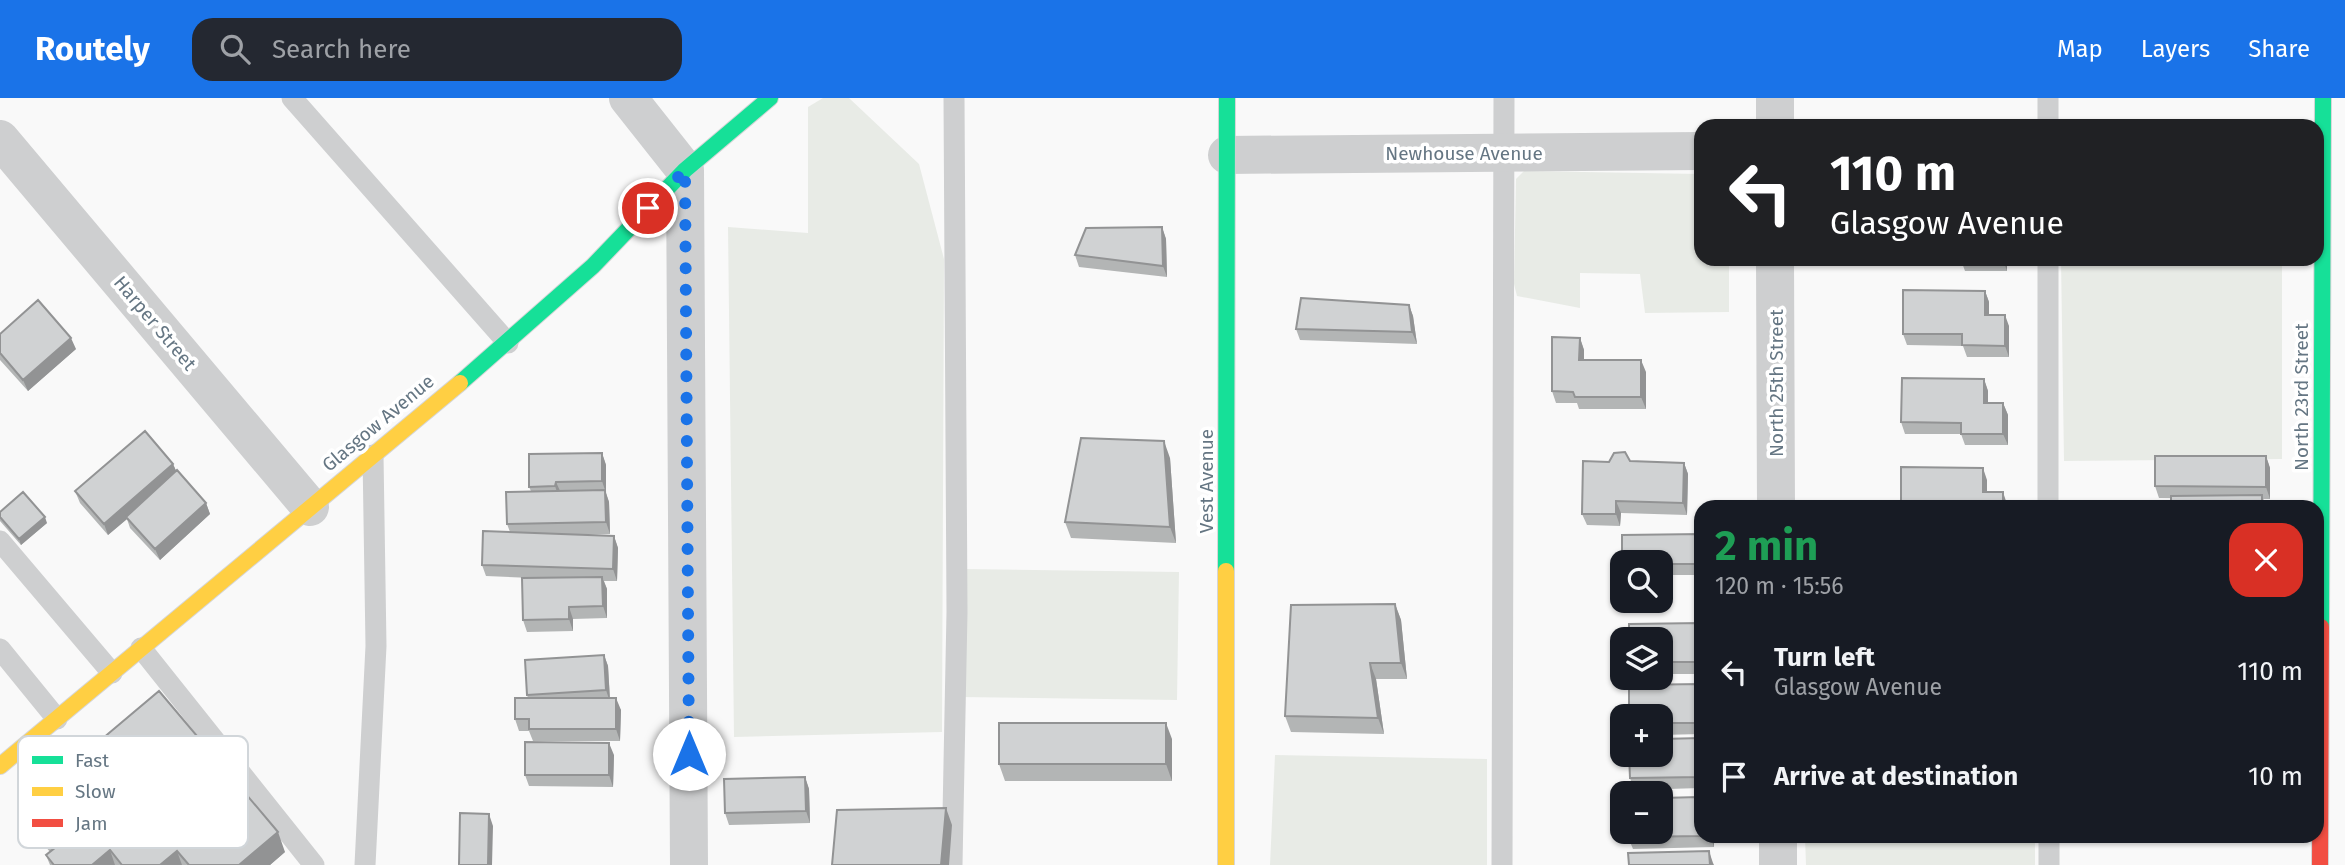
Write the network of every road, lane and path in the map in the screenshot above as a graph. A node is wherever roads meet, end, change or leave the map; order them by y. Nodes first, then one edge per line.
1 (292, 98) edge
2 (628, 98) edge
3 (769, 98) edge
4 (954, 98) edge
5 (1227, 98) edge
6 (1504, 98) edge
7 (1775, 98) edge
8 (2048, 98) edge
9 (2323, 98) edge
10 (1775, 119) edge
11 (2048, 119) edge
12 (0, 139) edge
13 (2328, 148) edge
14 (1694, 151) edge
15 (1504, 153) junction
16 (1227, 155) junction
17 (685, 170) junction
18 (1775, 266) edge
19 (2048, 266) edge
20 (508, 343) junction
21 (373, 455) junction
22 (1776, 500) edge
23 (2048, 500) edge
24 (2324, 506) edge
25 (310, 507) junction
26 (0, 541) edge
27 (141, 648) junction
28 (0, 649) edge
29 (111, 673) junction
30 (57, 719) junction
31 (36, 736) edge
32 (211, 736) edge
33 (18, 751) edge
34 (0, 766) edge
35 (248, 782) edge
36 (1778, 843) edge
37 (2049, 843) edge
38 (2320, 843) edge
39 (314, 865) edge
40 (365, 865) edge
41 (689, 865) edge
42 (952, 865) edge
43 (1226, 865) edge
44 (1502, 865) edge
45 (1778, 865) edge
46 (2049, 865) edge
47 (2320, 865) edge

1 - 20 lane
2 - 17 street
3 - 17 street, Glasgow Avenue
4 - 42 lane
5 - 16 street, Vest Avenue
6 - 15 lane
7 - 10 street
8 - 11 lane
9 - 13 street, North 23rd Street
12 - 25 street, Harper Street
13 - 24 street, North 23rd Street
14 - 15 street, Newhouse Avenue
15 - 16 street, Newhouse Avenue
15 - 44 lane
16 - 43 street, Vest Avenue
17 - 20 street, Glasgow Avenue
17 - 41 street
18 - 22 street, North 25th Street
19 - 23 lane
20 - 21 street, Glasgow Avenue
21 - 25 street, Glasgow Avenue
21 - 40 lane
25 - 27 street, Glasgow Avenue
26 - 29 lane
27 - 29 street, Glasgow Avenue
27 - 32 lane
28 - 30 lane
29 - 30 street, Glasgow Avenue
30 - 31 street, Glasgow Avenue
33 - 34 street, Glasgow Avenue
35 - 39 lane
36 - 45 street
37 - 46 lane
38 - 47 street, North 23rd Street

